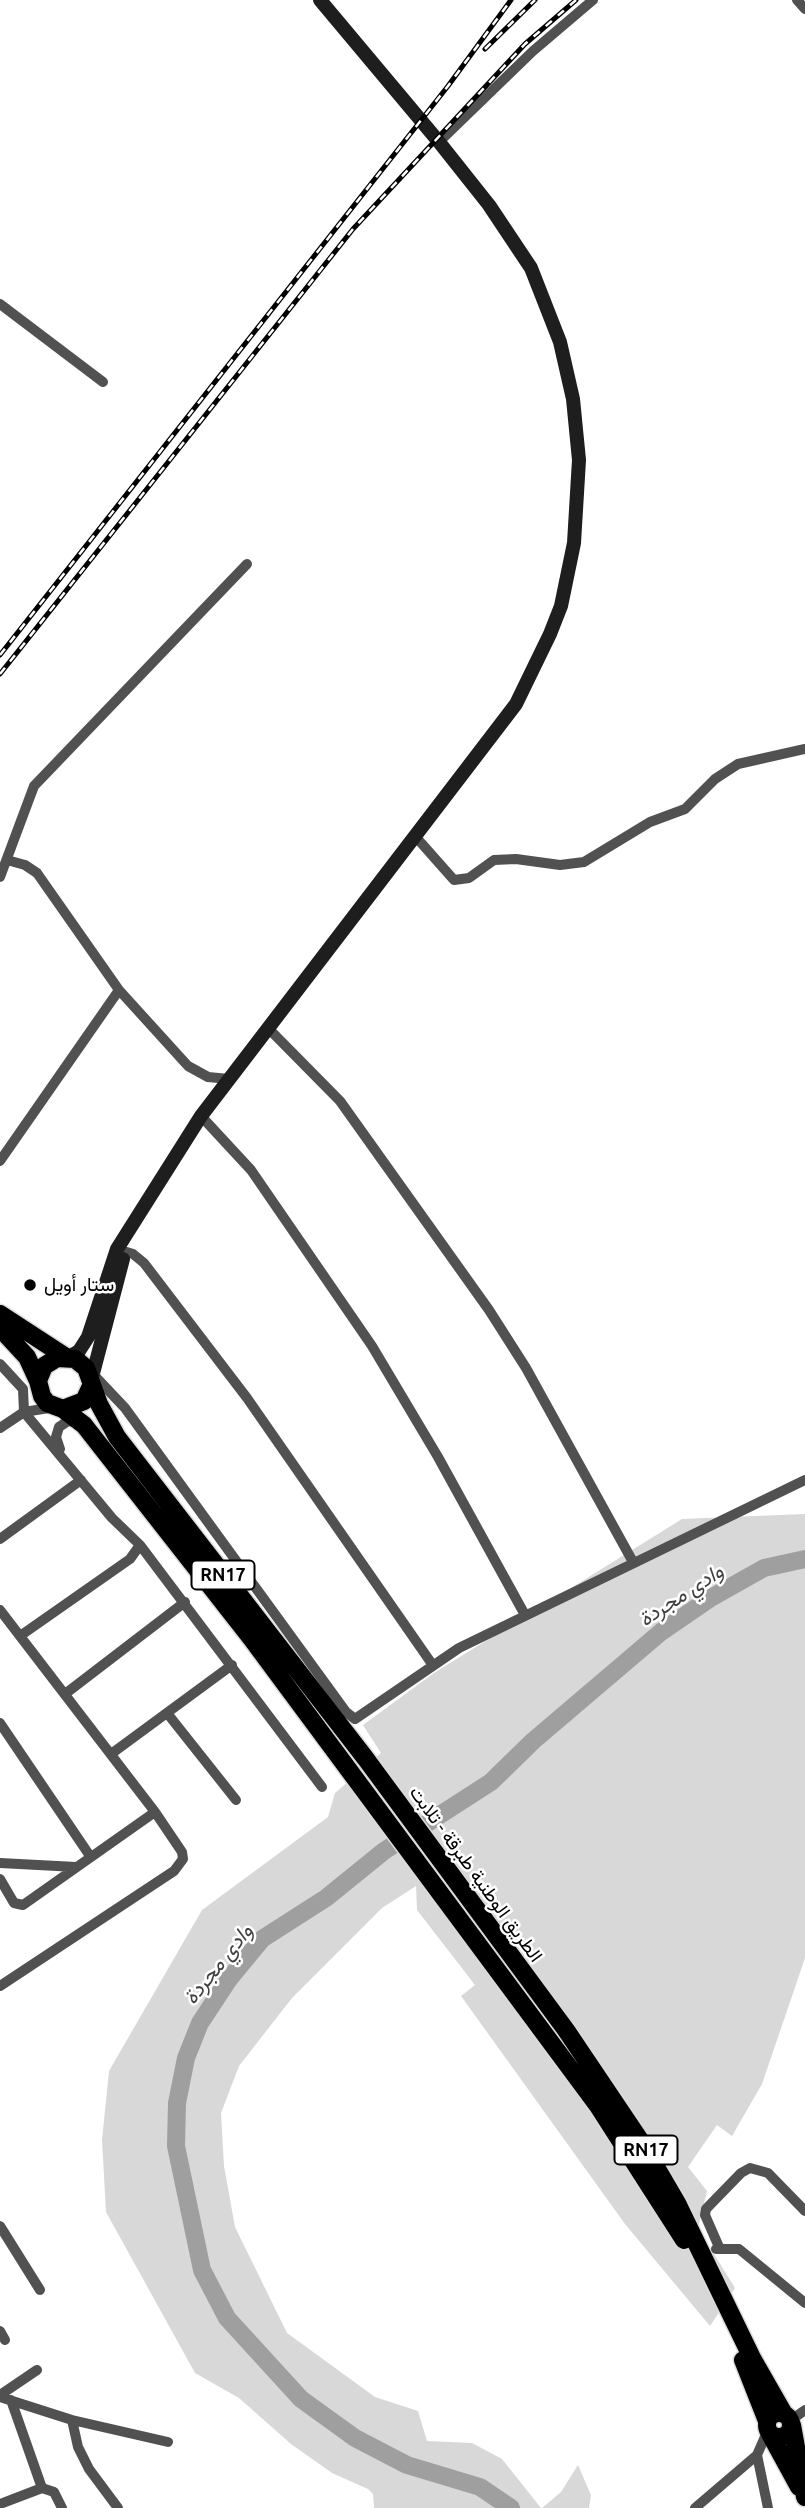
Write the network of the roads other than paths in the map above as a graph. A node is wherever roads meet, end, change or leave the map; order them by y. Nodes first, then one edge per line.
1 (320, 0) edge
2 (593, 0) edge
3 (797, 0) edge
4 (805, 9) edge
5 (439, 142) junction
6 (0, 304) edge
7 (103, 382) dead end
8 (247, 564) dead end
9 (805, 749) edge
10 (415, 836) junction
11 (7, 860) junction
12 (0, 877) edge
13 (119, 990) junction
14 (268, 1028) junction
15 (229, 1079) junction
16 (201, 1116) junction
17 (2, 1155) edge
18 (121, 1250) junction
19 (0, 1314) edge
20 (0, 1328) edge
21 (27, 1357) junction
22 (67, 1357) junction
23 (1, 1365) edge
24 (90, 1377) junction
25 (38, 1384) junction
26 (99, 1404) junction
27 (65, 1408) junction
28 (125, 1408) junction
29 (24, 1412) junction
30 (84, 1425) junction
31 (0, 1428) edge
32 (62, 1454) junction
33 (81, 1480) junction
34 (804, 1481) edge
35 (0, 1539) edge
36 (140, 1545) junction
37 (633, 1562) junction
38 (185, 1602) junction
39 (1, 1614) edge
40 (525, 1615) junction
41 (20, 1636) junction
42 (432, 1664) junction
43 (232, 1665) junction
44 (65, 1694) junction
45 (167, 1713) junction
46 (0, 1723) edge
47 (111, 1754) junction
48 (322, 1787) dead end
49 (236, 1800) dead end
50 (155, 1812) junction
51 (90, 1856) junction
52 (0, 1863) edge
53 (76, 1867) junction
54 (0, 1879) edge
55 (0, 1986) edge
56 (803, 2205) edge
57 (0, 2226) edge
58 (711, 2251) junction
59 (40, 2290) dead end
60 (805, 2303) edge
61 (37, 2370) dead end
62 (4, 2398) edge
63 (793, 2417) edge
64 (72, 2420) junction
65 (768, 2429) junction
66 (168, 2442) dead end
67 (757, 2455) junction
68 (799, 2474) edge
69 (42, 2488) junction
70 (712, 2495) junction
71 (805, 2496) edge
72 (4, 2505) edge
73 (62, 2508) edge
74 (118, 2508) edge
75 (695, 2508) edge
76 (715, 2508) edge
77 (768, 2508) edge

1 - 5 street
2 - 5 street
3 - 4 street
5 - 10 street
6 - 7 street
8 - 11 street
9 - 10 street
10 - 14 street
11 - 12 street
11 - 13 street
13 - 15 street
13 - 17 street
14 - 15 street
14 - 37 street
15 - 16 street
16 - 18 street
16 - 40 street
18 - 22 street
18 - 24 street
18 - 42 street
19 - 22 main road
20 - 21 main road, RN17
21 - 23 street
21 - 25 main road, RN17
22 - 24 main road
22 - 25 main road
23 - 29 street
24 - 26 main road, الطريق الوطنية طبرقة - تلابت / RN17
24 - 27 main road
24 - 28 street
25 - 27 main road, RN17
25 - 29 street
26 - 27 street
26 - 28 street
26 - 58 main road, الطريق الوطنية طبرقة - تلابت / RN17
27 - 29 street
27 - 30 main road, الطريق الوطنية طبرقة - تلابت / RN17
28 - 42 street
29 - 31 street
29 - 32 street
30 - 32 street
30 - 65 main road, الطريق الوطنية طبرقة - تلابت / RN17
32 - 33 street
33 - 35 street
33 - 36 street
34 - 37 street
36 - 38 street
36 - 41 street
37 - 40 street
38 - 43 street
38 - 44 street
39 - 41 street
40 - 42 street
41 - 44 street
43 - 45 street
43 - 48 street
44 - 47 street
45 - 47 street
45 - 49 street
46 - 51 street
47 - 50 street
50 - 51 street
50 - 55 street
51 - 53 street
52 - 53 street
53 - 54 street
56 - 58 street
57 - 59 street
58 - 60 street
58 - 63 main road, الطريق الوطنية طبرقة - تلابت / RN17
61 - 62 street
62 - 64 street
62 - 69 street
63 - 65 main road
63 - 68 main road, الطريق الوطنية طبرقة - تلابت / RN17
64 - 66 street
64 - 74 street
65 - 67 street
65 - 68 main road, الطريق الوطنية طبرقة - تلابت / RN17
67 - 70 street
67 - 77 street
68 - 71 main road, الطريق الوطنية طبرقة - تلابت / RN17
69 - 72 street
69 - 73 street
70 - 75 street
70 - 76 street

